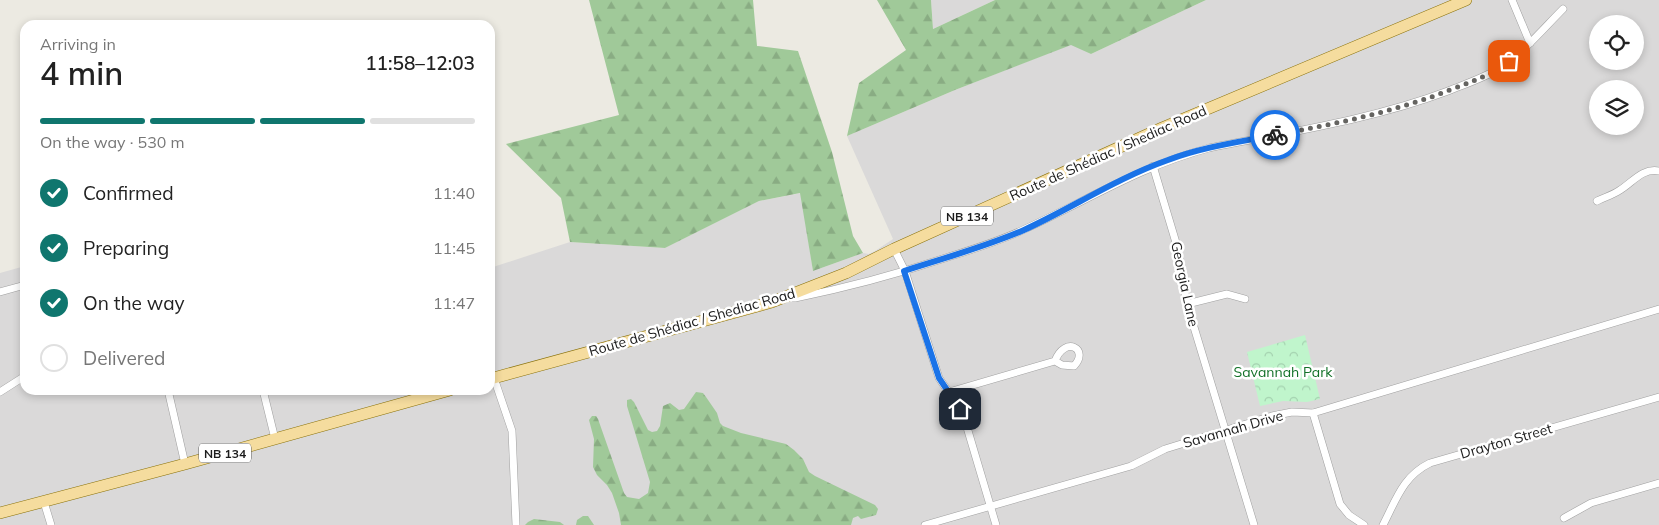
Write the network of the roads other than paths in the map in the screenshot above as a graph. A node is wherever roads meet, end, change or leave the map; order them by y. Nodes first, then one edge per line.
1 (1466, 0) edge
2 (1512, 0) edge
3 (1563, 9) dead end
4 (1530, 43) junction
5 (1153, 166) junction
6 (1659, 170) edge
7 (1597, 201) dead end
8 (894, 249) junction
9 (904, 271) junction
10 (20, 288) edge
11 (0, 292) edge
12 (1245, 299) dead end
13 (772, 302) junction
14 (1186, 304) junction
15 (1659, 309) edge
16 (1055, 361) dead end
17 (495, 377) edge
18 (20, 379) edge
19 (495, 386) edge
20 (0, 392) edge
21 (949, 392) junction
22 (169, 395) edge
23 (264, 395) edge
24 (432, 395) edge
25 (1659, 398) edge
26 (1313, 413) junction
27 (1224, 430) junction
28 (275, 439) junction
29 (185, 464) junction
30 (1659, 483) edge
31 (44, 502) junction
32 (990, 506) junction
33 (0, 513) edge
34 (1564, 518) dead end
35 (51, 525) edge
36 (516, 525) edge
37 (925, 525) edge
38 (996, 525) edge
39 (1254, 525) edge
40 (1364, 525) edge
41 (1383, 525) edge

1 - 8 main road, Route de Shédiac / Shediac Road / NB 134
2 - 4 street
3 - 4 street
4 - 5 street
5 - 9 street
5 - 14 street, Georgia Lane
6 - 7 street
8 - 9 street
8 - 13 main road, Route de Shédiac / Shediac Road / NB 134
9 - 13 street
9 - 21 street
10 - 11 street
12 - 14 street
13 - 17 main road, Route de Shédiac / Shediac Road / NB 134
14 - 27 street, Georgia Lane
15 - 26 street, Savannah Drive
16 - 21 street
18 - 20 street
19 - 36 street
21 - 32 street
22 - 29 street
23 - 28 street
24 - 28 main road, NB 134
25 - 41 street, Drayton Street
26 - 27 street, Savannah Drive
26 - 40 street
27 - 32 street, Savannah Drive
27 - 39 street, Georgia Lane
28 - 29 main road, NB 134
29 - 31 main road, NB 134
30 - 34 street
31 - 33 main road, NB 134
31 - 35 street
32 - 37 street, Savannah Drive
32 - 38 street

